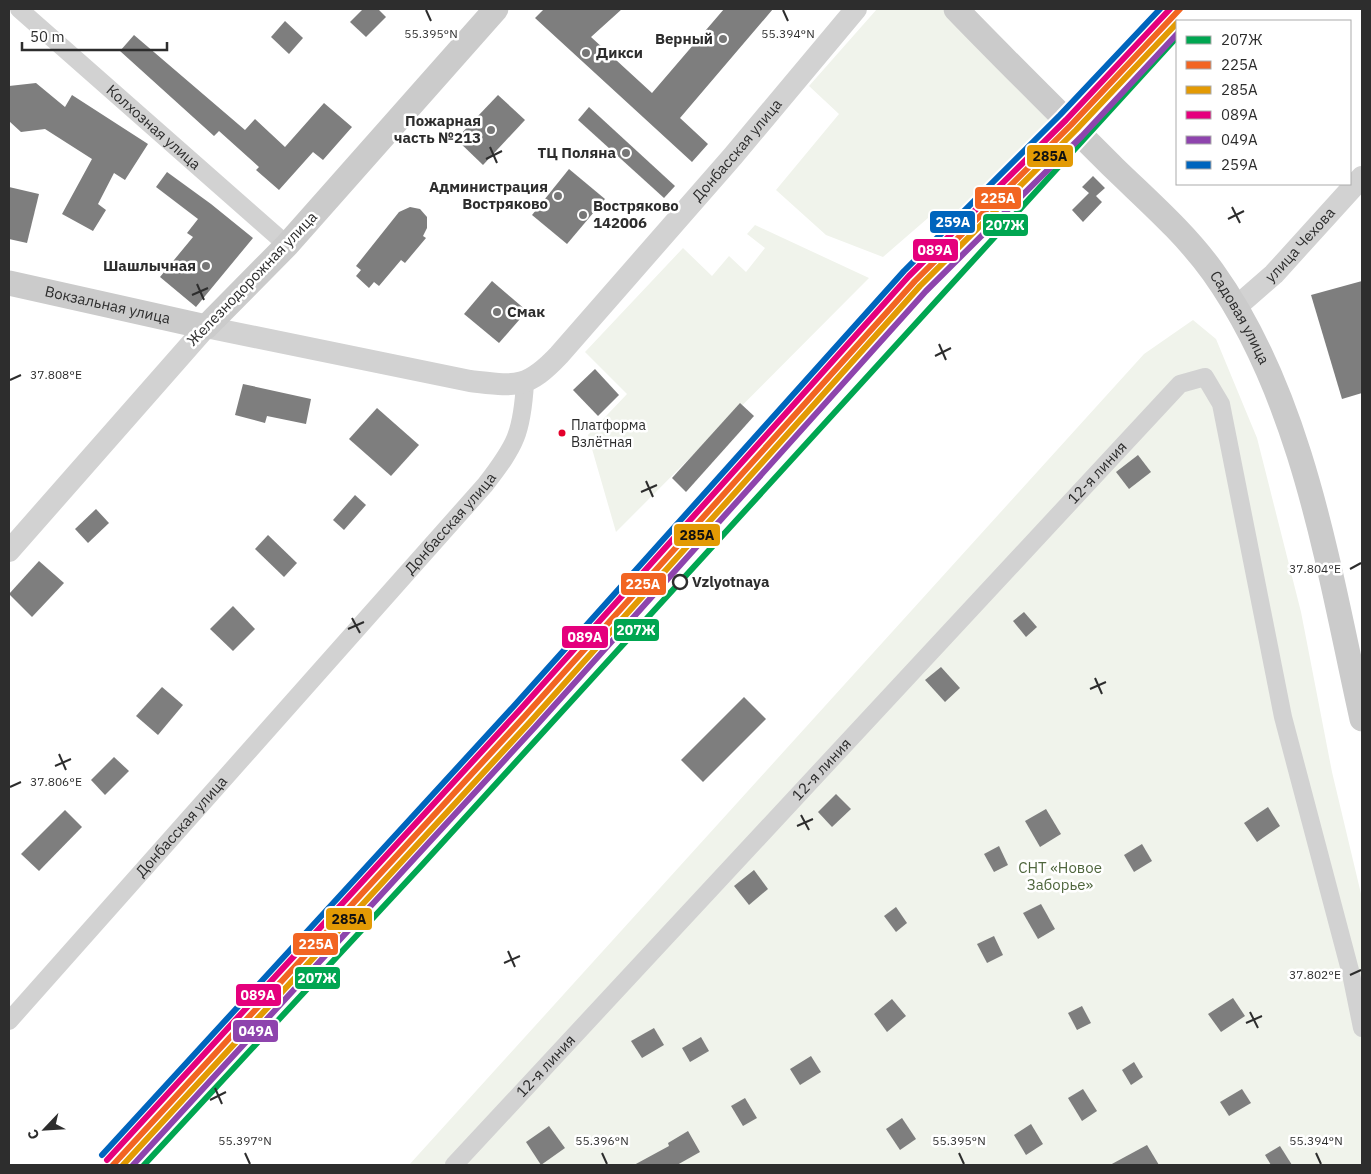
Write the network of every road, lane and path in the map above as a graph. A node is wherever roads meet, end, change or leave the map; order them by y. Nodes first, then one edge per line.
1 (19, 9) edge
2 (496, 9) edge
3 (856, 9) edge
4 (956, 9) edge
5 (1362, 177) edge
6 (287, 245) junction
7 (9, 283) edge
8 (1236, 308) junction
9 (206, 327) junction
10 (525, 383) junction
11 (9, 551) edge
12 (1362, 719) edge
13 (9, 1021) edge
14 (1362, 1028) edge
15 (454, 1165) edge

1 - 6 street, Колхозная улица
2 - 6 main road, Железнодорожная улица
3 - 10 street, Донбасская улица
4 - 8 main road, Садовая улица
5 - 8 street, улица Чехова
6 - 9 main road, Железнодорожная улица
7 - 9 main road, Вокзальная улица
8 - 12 main road, Садовая улица
9 - 10 street
9 - 11 street, Железнодорожная улица
10 - 13 street, Донбасская улица
14 - 15 street, 12-я линия

